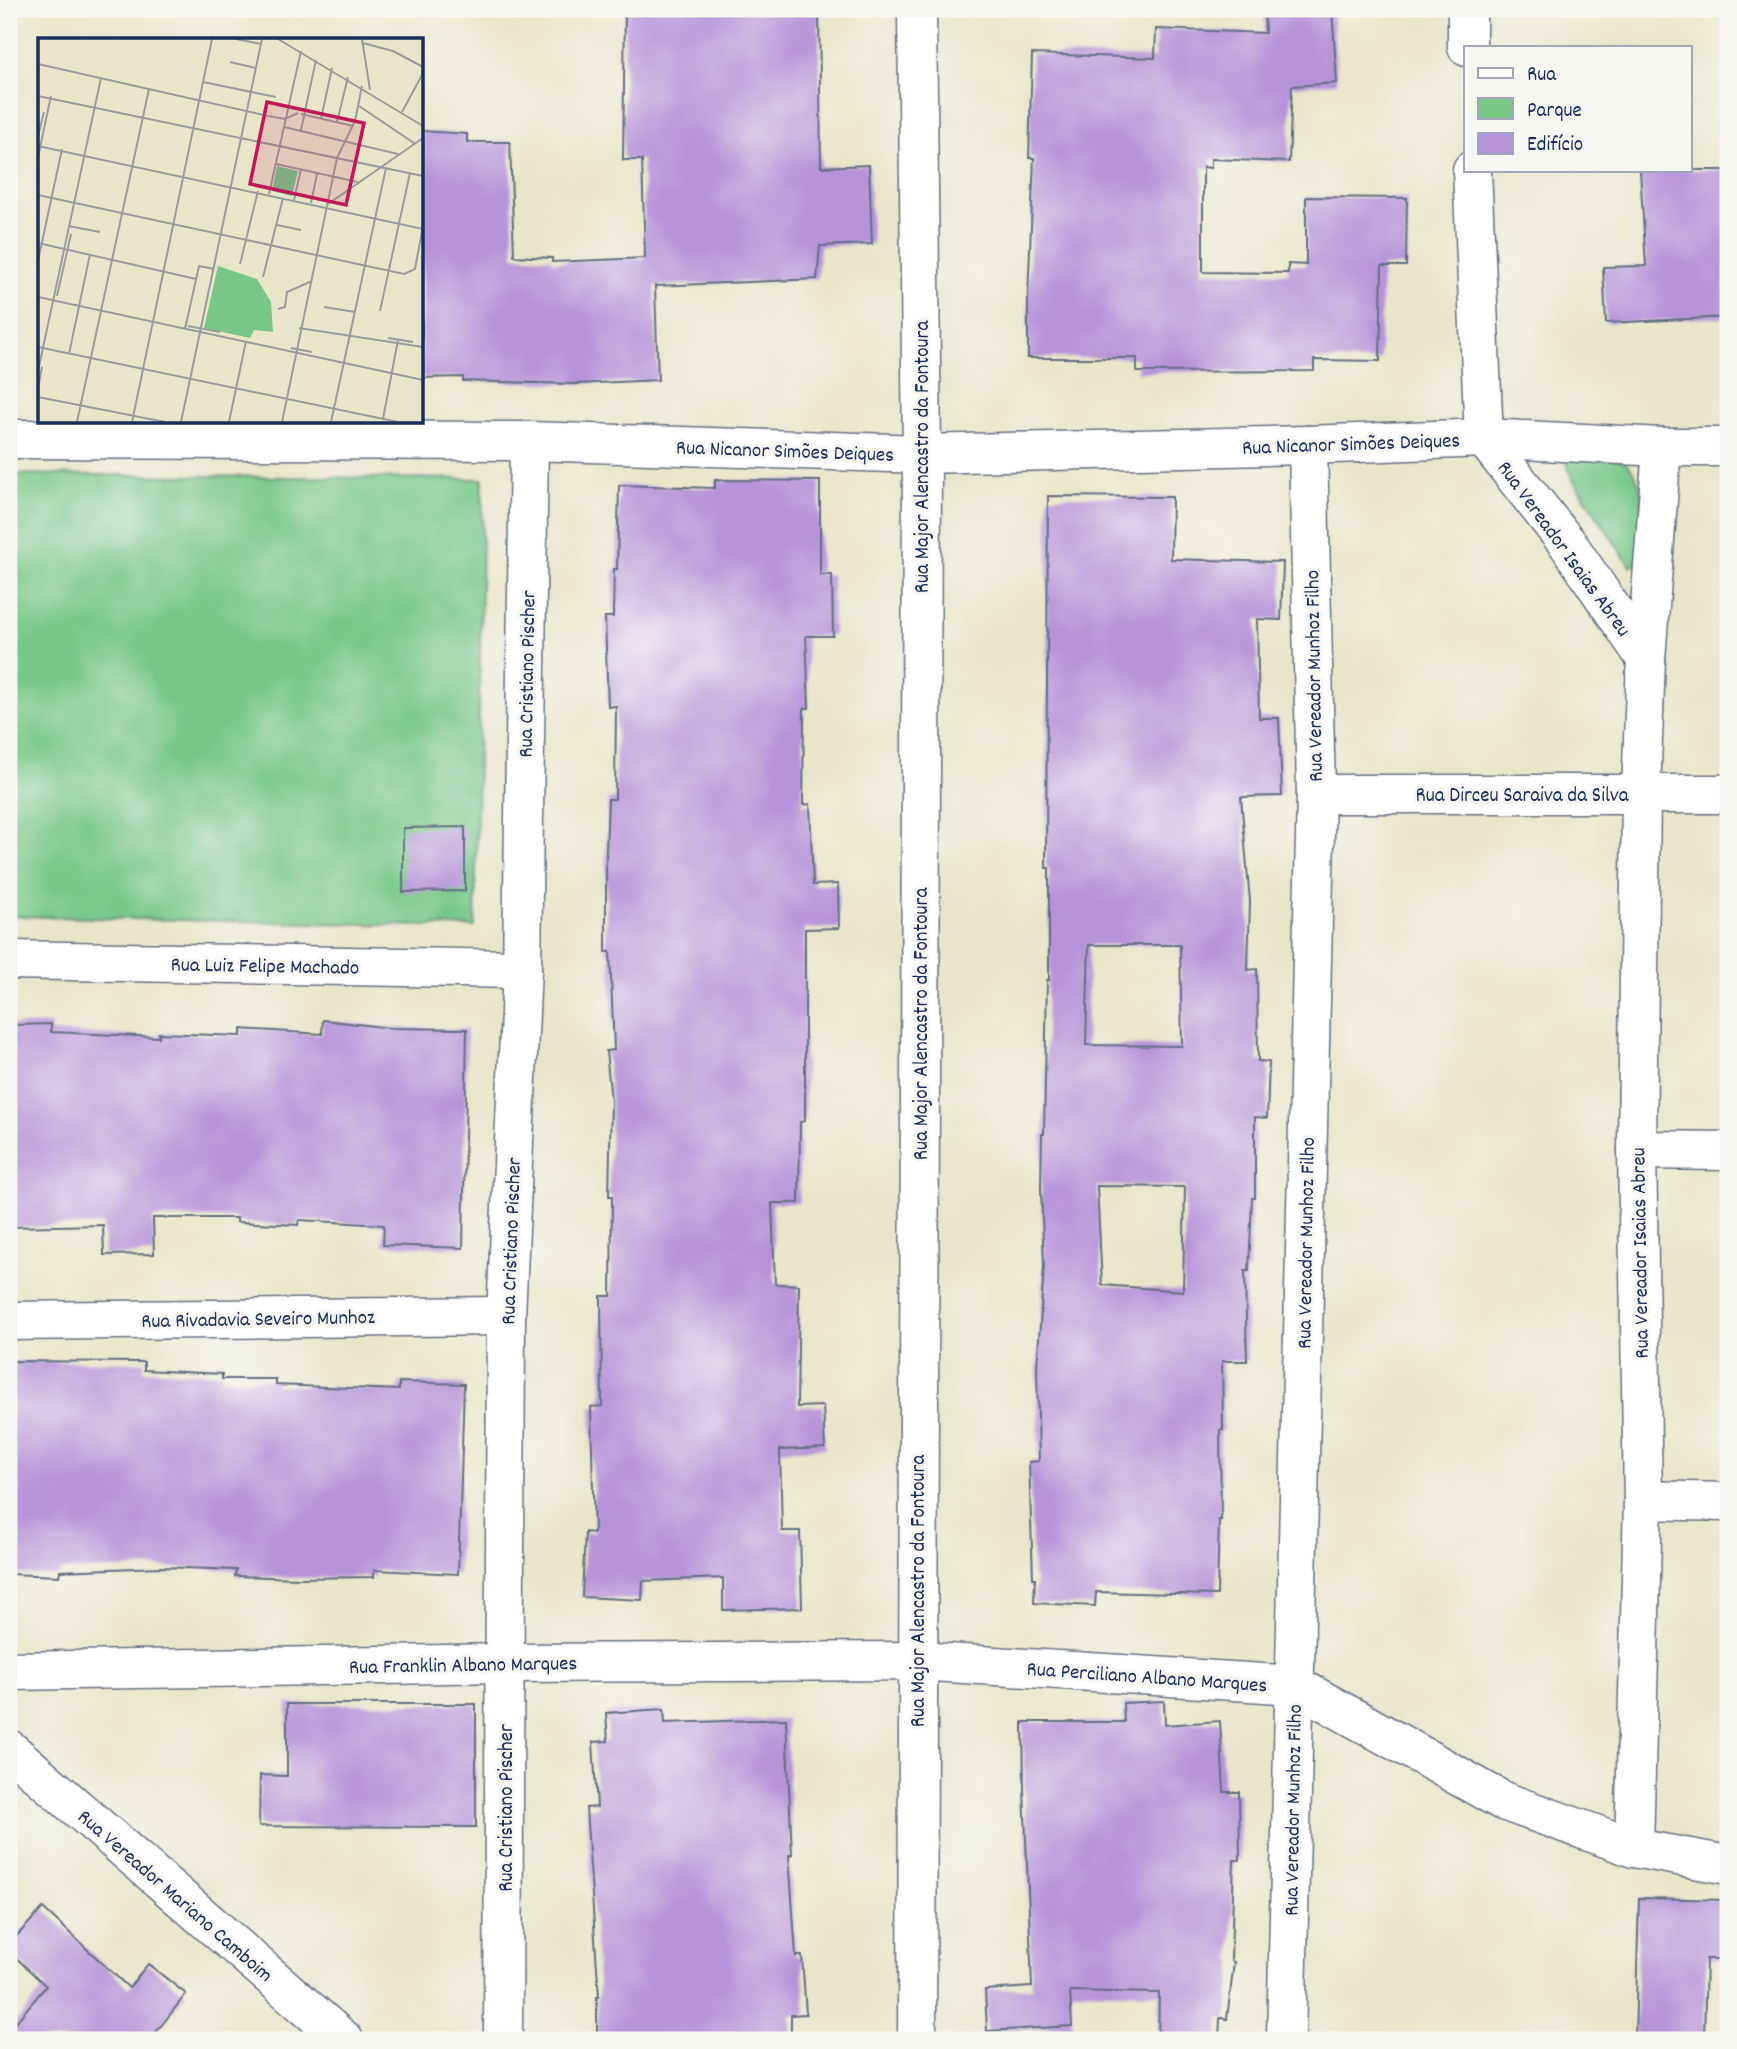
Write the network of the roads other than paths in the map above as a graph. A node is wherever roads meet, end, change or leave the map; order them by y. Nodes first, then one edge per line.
1 (917, 9) edge
2 (1467, 9) edge
3 (1467, 46) edge
4 (1472, 172) edge
5 (1484, 438) junction
6 (9, 439) edge
7 (529, 442) junction
8 (1308, 445) junction
9 (1662, 447) junction
10 (1728, 447) edge
11 (922, 454) junction
12 (1646, 659) junction
13 (1315, 794) junction
14 (1641, 794) junction
15 (1728, 794) edge
16 (9, 960) edge
17 (522, 970) junction
18 (1637, 1150) junction
19 (1728, 1151) edge
20 (506, 1316) junction
21 (9, 1321) edge
22 (1643, 1500) junction
23 (1728, 1502) edge
24 (917, 1661) junction
25 (506, 1663) junction
26 (9, 1671) edge
27 (1295, 1685) junction
28 (9, 1749) edge
29 (1634, 1848) junction
30 (1728, 1865) edge
31 (344, 2040) edge
32 (503, 2040) edge
33 (917, 2040) edge
34 (1286, 2040) edge

1 - 11 street, Rua Major Alencastro da Fontoura
2 - 3 street
4 - 5 street
5 - 8 street, Rua Nicanor Simões Deiques
5 - 9 street, Rua Nicanor Simões Deiques
5 - 12 street, Rua Vereador Isaias Abreu
6 - 7 street, Rua Nicanor Simões Deiques
7 - 11 street, Rua Nicanor Simões Deiques
7 - 17 street, Rua Cristiano Pischer
8 - 11 street, Rua Nicanor Simões Deiques
8 - 13 street, Rua Vereador Munhoz Filho
9 - 10 street, Rua Nicanor Simões Deiques
9 - 12 street, Rua Vereador Isaias Abreu
11 - 24 street, Rua Major Alencastro da Fontoura
12 - 14 street, Rua Vereador Isaias Abreu
13 - 14 street, Rua Dirceu Saraiva da Silva
13 - 27 street, Rua Vereador Munhoz Filho
14 - 15 street, Rua Dirceu Saraiva da Silva
14 - 18 street, Rua Vereador Isaias Abreu
16 - 17 street, Rua Luiz Felipe Machado
17 - 20 street, Rua Cristiano Pischer
18 - 19 street
18 - 22 street, Rua Vereador Isaias Abreu
20 - 21 street, Rua Rivadavia Seveiro Munhoz
20 - 25 street, Rua Cristiano Pischer
22 - 23 street
22 - 29 street, Rua Vereador Isaias Abreu
24 - 25 street, Rua Franklin Albano Marques
24 - 27 street, Rua Perciliano Albano Marques
24 - 33 street, Rua Major Alencastro da Fontoura
25 - 26 street, Rua Franklin Albano Marques
25 - 32 street, Rua Cristiano Pischer
27 - 29 street, Rua Perciliano Albano Marques
27 - 34 street, Rua Vereador Munhoz Filho
28 - 31 street, Rua Vereador Mariano Camboim
29 - 30 street, Rua Perciliano Albano Marques

